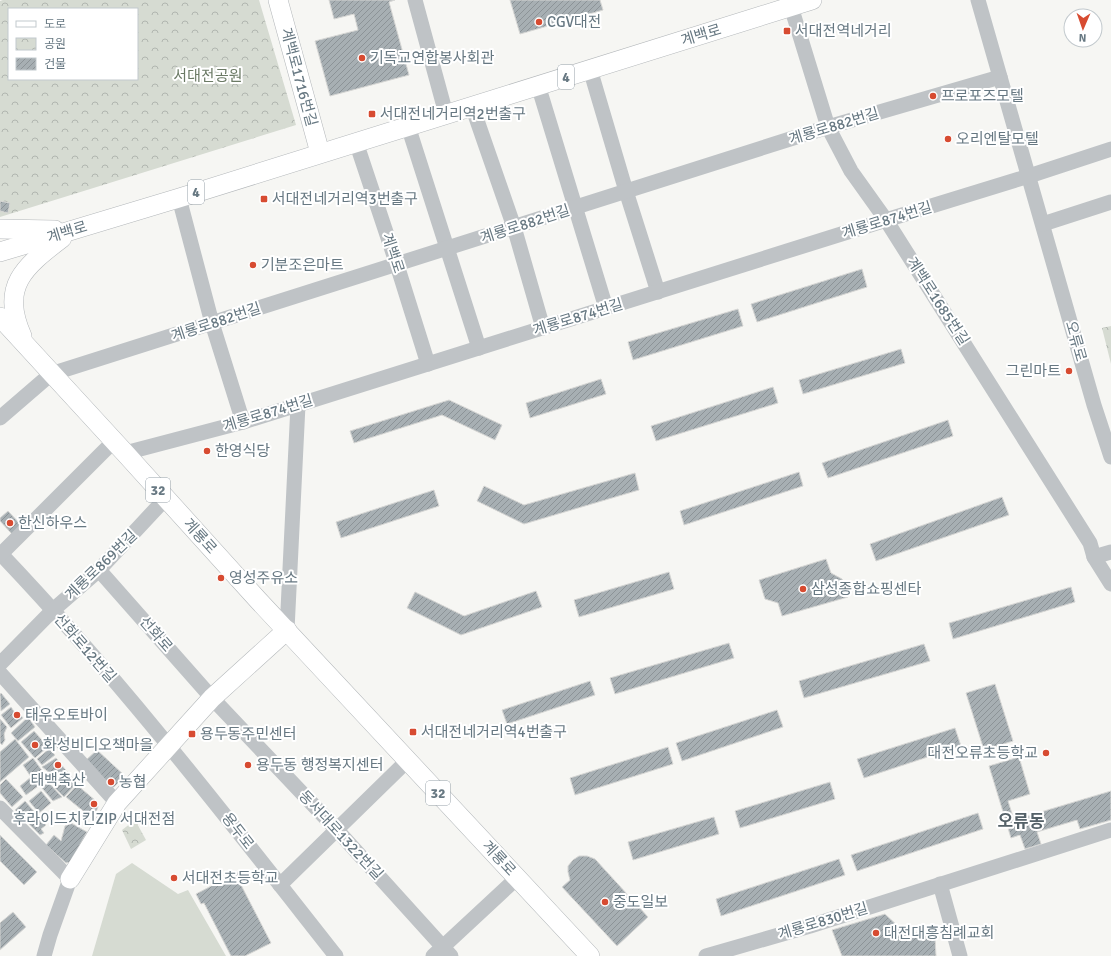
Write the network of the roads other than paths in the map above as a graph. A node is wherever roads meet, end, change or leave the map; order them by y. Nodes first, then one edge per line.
1 (278, 0) edge
2 (415, 0) edge
3 (812, 0) edge
4 (978, 0) edge
5 (790, 3) edge
6 (590, 69) junction
7 (1000, 77) junction
8 (538, 85) junction
9 (472, 106) junction
10 (446, 114) junction
11 (408, 126) junction
12 (828, 127) junction
13 (356, 142) junction
14 (1111, 149) edge
15 (320, 153) junction
16 (1029, 176) junction
17 (626, 191) junction
18 (179, 198) junction
19 (1111, 202) edge
20 (575, 208) junction
21 (886, 220) junction
22 (1042, 224) junction
23 (514, 227) junction
24 (0, 229) edge
25 (72, 231) junction
26 (447, 248) junction
27 (0, 252) edge
28 (397, 264) junction
29 (658, 292) junction
30 (606, 308) junction
31 (0, 317) edge
32 (212, 323) junction
33 (543, 328) junction
34 (0, 329) edge
35 (479, 348) junction
36 (29, 350) junction
37 (428, 364) junction
38 (51, 374) junction
39 (298, 405) junction
40 (0, 418) edge
41 (243, 422) junction
42 (120, 447) junction
43 (1111, 457) edge
44 (166, 498) junction
45 (1111, 552) edge
46 (0, 554) edge
47 (1094, 557) junction
48 (99, 570) junction
49 (1111, 584) edge
50 (53, 610) junction
51 (287, 630) junction
52 (0, 664) edge
53 (0, 673) edge
54 (212, 698) junction
55 (169, 745) junction
56 (408, 760) junction
57 (117, 802) junction
58 (0, 808) edge
59 (338, 830) junction
60 (1111, 830) edge
61 (517, 878) junction
62 (70, 879) junction
63 (940, 884) junction
64 (280, 885) junction
65 (442, 953) edge
66 (731, 953) edge
67 (44, 956) edge
68 (336, 956) edge
69 (590, 956) edge
70 (706, 956) edge
71 (960, 956) edge

1 - 15 main road, 계백로1716번길
2 - 10 street
3 - 5 main road, 계백로 / 4
4 - 7 street, 오류로
5 - 6 main road, 계백로 / 4
5 - 12 street, 계백로1685번길
6 - 8 main road, 계백로 / 4
6 - 17 street
7 - 12 street, 계룡로882번길
7 - 16 street, 오류로
8 - 9 main road, 계백로 / 4
8 - 20 street
9 - 10 main road, 계백로 / 4
9 - 23 street
10 - 11 main road, 계백로 / 4
11 - 13 main road, 계백로 / 4
11 - 26 street
12 - 17 street, 계룡로882번길
12 - 21 street, 계백로1685번길
13 - 15 main road, 계백로 / 4
13 - 28 street, 계백로
14 - 16 street
15 - 18 main road, 계백로 / 4
16 - 21 street, 계룡로874번길
16 - 22 street, 오류로
17 - 20 street, 계룡로882번길
17 - 29 street
18 - 25 main road, 계백로 / 4
18 - 32 street
19 - 22 street
20 - 23 street, 계룡로882번길
20 - 30 street
21 - 29 street, 계룡로874번길
21 - 47 street, 계백로1685번길
22 - 43 street, 오류로
23 - 26 street, 계룡로882번길
23 - 33 street
24 - 25 main road
25 - 27 main road, 계백로 / 4
25 - 36 main road
26 - 28 street, 계룡로882번길
26 - 35 street
28 - 32 street, 계룡로882번길
28 - 37 street, 계백로
29 - 30 street, 계룡로874번길
30 - 33 street, 계룡로874번길
31 - 36 main road, 계룡로 / 32
32 - 38 street, 계룡로882번길
32 - 41 street
33 - 35 street, 계룡로874번길
34 - 36 main road
35 - 37 street, 계룡로874번길
36 - 38 main road, 계룡로 / 32
37 - 39 street, 계룡로874번길
38 - 40 street
38 - 42 main road, 계룡로 / 32
39 - 41 street, 계룡로874번길
39 - 51 street
41 - 42 street, 계룡로874번길
42 - 44 main road, 계룡로 / 32
42 - 46 street
44 - 48 street, 계룡로869번길
44 - 51 main road, 계룡로 / 32
45 - 47 street
46 - 50 street, 선화로12번길
47 - 49 street, 계백로1685번길
48 - 50 street, 계룡로869번길
48 - 54 street, 선화로
50 - 52 street, 계룡로869번길
50 - 55 street, 선화로12번길
51 - 54 main road
51 - 56 main road, 계룡로 / 32
53 - 57 street
54 - 55 main road
54 - 59 street, 동서대로1322번길
55 - 57 main road
55 - 64 street, 용두로
56 - 59 street
56 - 61 main road, 계룡로 / 32
57 - 62 main road
58 - 62 street
59 - 64 street
59 - 65 street, 동서대로1322번길
60 - 63 street, 계룡로830번길
61 - 65 street
61 - 69 main road, 계룡로 / 32
62 - 67 street
63 - 66 street, 계룡로830번길
63 - 71 street
64 - 68 street, 용두로
66 - 70 street, 계룡로830번길

